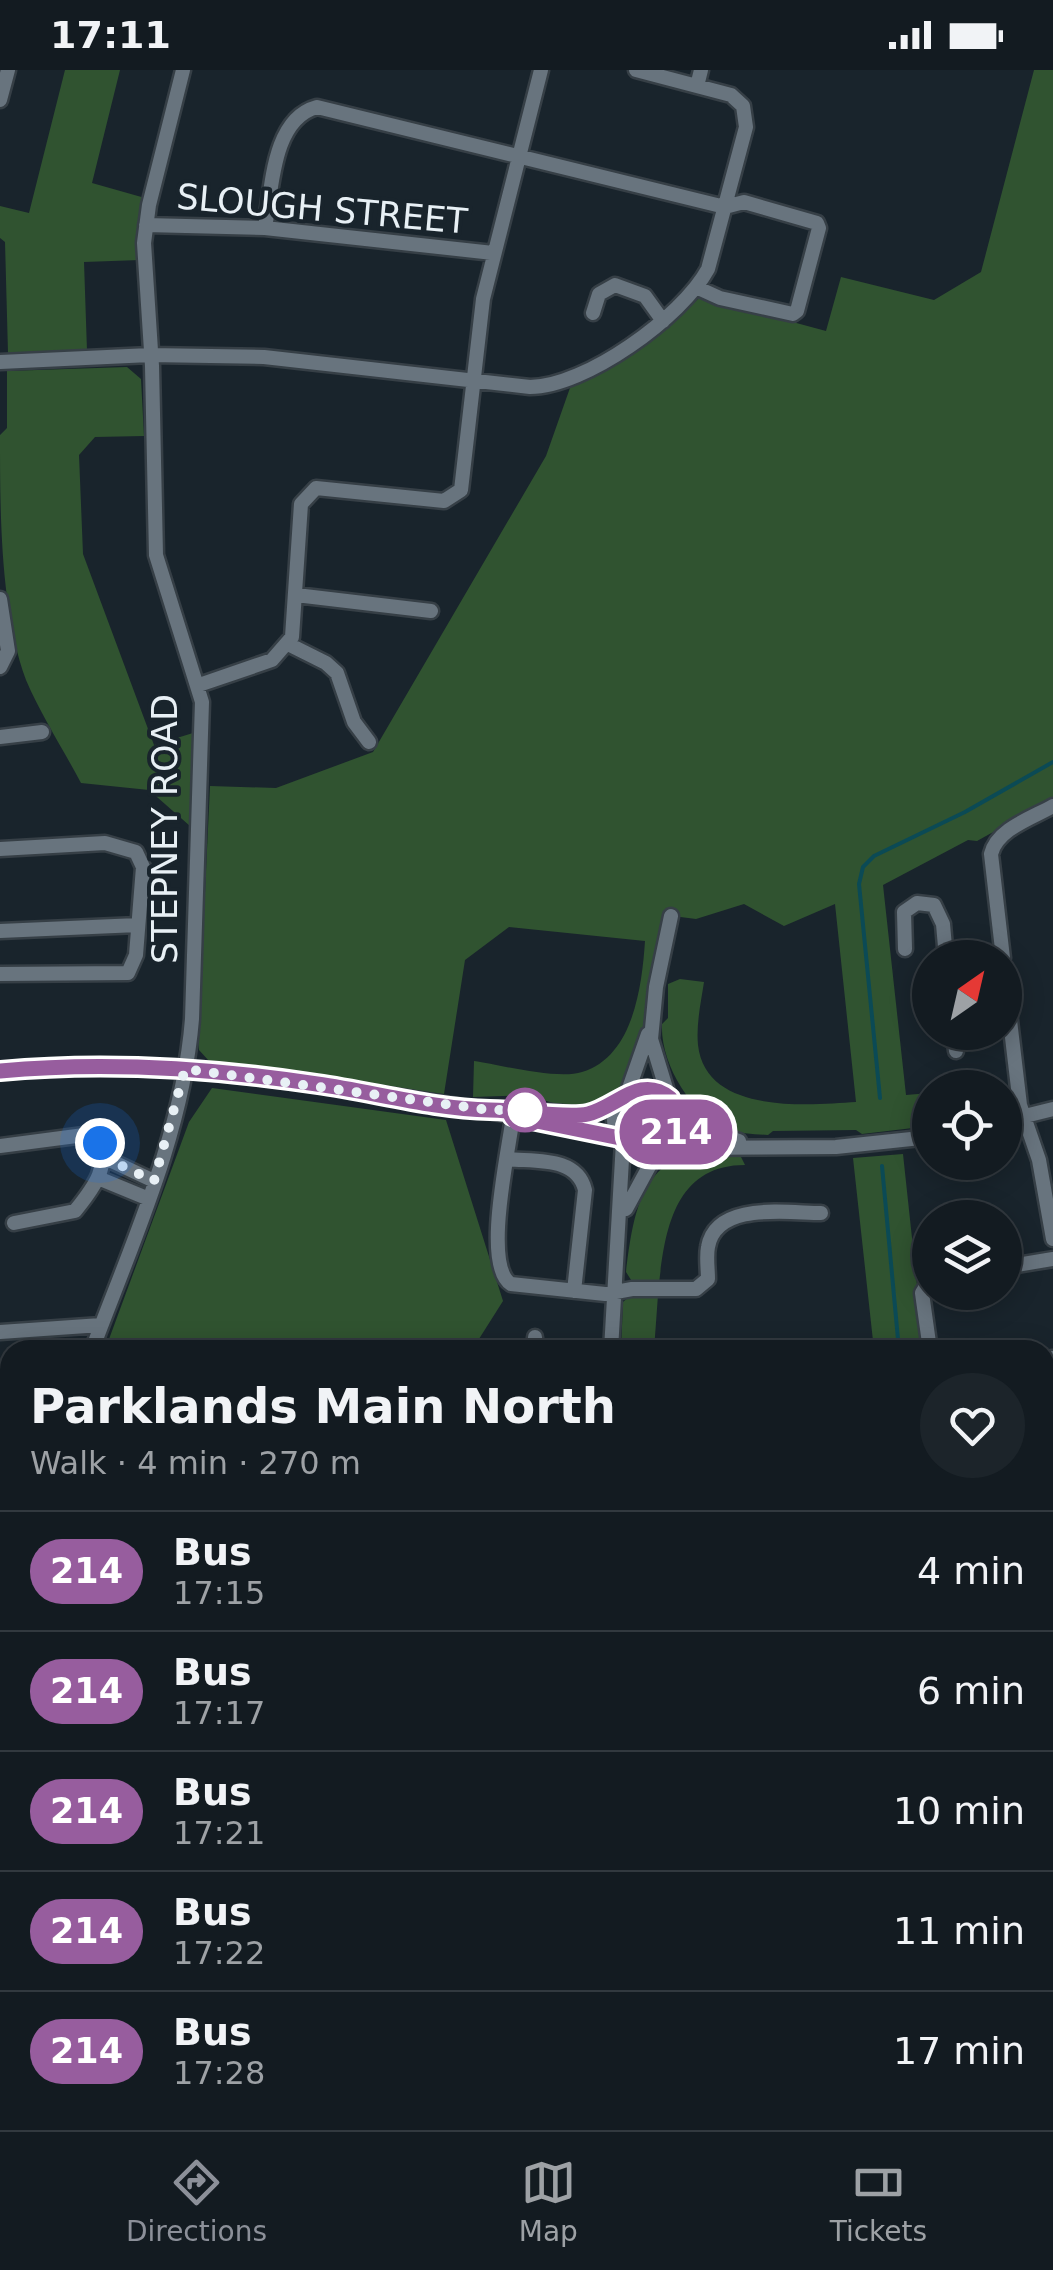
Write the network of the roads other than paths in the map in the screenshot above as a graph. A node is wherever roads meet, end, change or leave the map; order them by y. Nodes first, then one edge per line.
1 (8, 70) edge
2 (184, 70) edge
3 (542, 70) edge
4 (636, 70) edge
5 (699, 78) edge
6 (0, 99) edge
7 (519, 155) junction
8 (725, 206) junction
9 (146, 226) junction
10 (265, 228) junction
11 (493, 253) junction
12 (698, 288) junction
13 (593, 312) dead end
14 (662, 321) junction
15 (150, 355) junction
16 (0, 362) edge
17 (474, 380) junction
18 (296, 595) junction
19 (0, 599) edge
20 (431, 612) dead end
21 (288, 644) junction
22 (0, 667) edge
23 (199, 685) junction
24 (42, 732) dead end
25 (0, 737) edge
26 (369, 742) dead end
27 (1053, 806) edge
28 (0, 848) edge
29 (671, 916) dead end
30 (138, 924) junction
31 (0, 931) edge
32 (944, 940) edge
33 (1001, 940) edge
34 (905, 948) dead end
35 (0, 974) edge
36 (654, 1010) junction
37 (1013, 1050) edge
38 (185, 1069) junction
39 (0, 1071) edge
40 (624, 1098) junction
41 (672, 1102) junction
42 (1053, 1109) edge
43 (489, 1110) junction
44 (512, 1116) junction
45 (1025, 1116) junction
46 (1022, 1117) edge
47 (912, 1138) edge
48 (621, 1140) junction
49 (0, 1146) edge
50 (794, 1148) junction
51 (661, 1149) junction
52 (103, 1157) junction
53 (507, 1159) junction
54 (98, 1178) junction
55 (154, 1181) junction
56 (149, 1199) junction
57 (821, 1213) dead end
58 (14, 1223) dead end
59 (619, 1239) junction
60 (1053, 1239) edge
61 (1053, 1259) edge
62 (1022, 1264) edge
63 (574, 1291) junction
64 (614, 1292) junction
65 (924, 1310) edge
66 (102, 1325) junction
67 (0, 1332) edge
68 (96, 1340) edge
69 (611, 1340) edge
70 (929, 1340) edge

1 - 6 street
2 - 9 street, STEPNEY ROAD
3 - 7 street
4 - 5 street
5 - 8 street
7 - 8 street
7 - 10 street
7 - 11 street
8 - 12 street
8 - 12 street
9 - 10 street, SLOUGH STREET
9 - 15 street, STEPNEY ROAD
10 - 11 street, SLOUGH STREET
11 - 17 street
12 - 14 street
13 - 14 street
14 - 17 street
15 - 16 street
15 - 17 street
15 - 23 street, STEPNEY ROAD
17 - 18 street
18 - 20 street
18 - 21 street
19 - 22 street
21 - 23 street
21 - 26 street
23 - 38 street, STEPNEY ROAD
24 - 25 street
27 - 33 street
28 - 30 street
29 - 36 street
30 - 31 street
30 - 35 street
32 - 34 street
36 - 40 street
36 - 41 street
37 - 45 street
38 - 39 street
38 - 43 street
38 - 55 street, STEPNEY ROAD
40 - 41 street
40 - 43 street
40 - 48 street
41 - 50 street
41 - 51 street
42 - 45 street
43 - 44 street
44 - 48 street
44 - 53 street
45 - 46 street
45 - 60 street
47 - 50 street
48 - 51 street
48 - 59 street
49 - 52 street
50 - 51 street
51 - 59 street
52 - 54 street
52 - 55 street
53 - 63 street
53 - 63 street
54 - 56 street
54 - 58 street
55 - 56 street, STEPNEY ROAD
56 - 66 street, STEPNEY ROAD
57 - 64 street
59 - 64 street
61 - 62 street
63 - 64 street
64 - 69 street
65 - 70 street
66 - 67 street
66 - 68 street, STEPNEY ROAD

